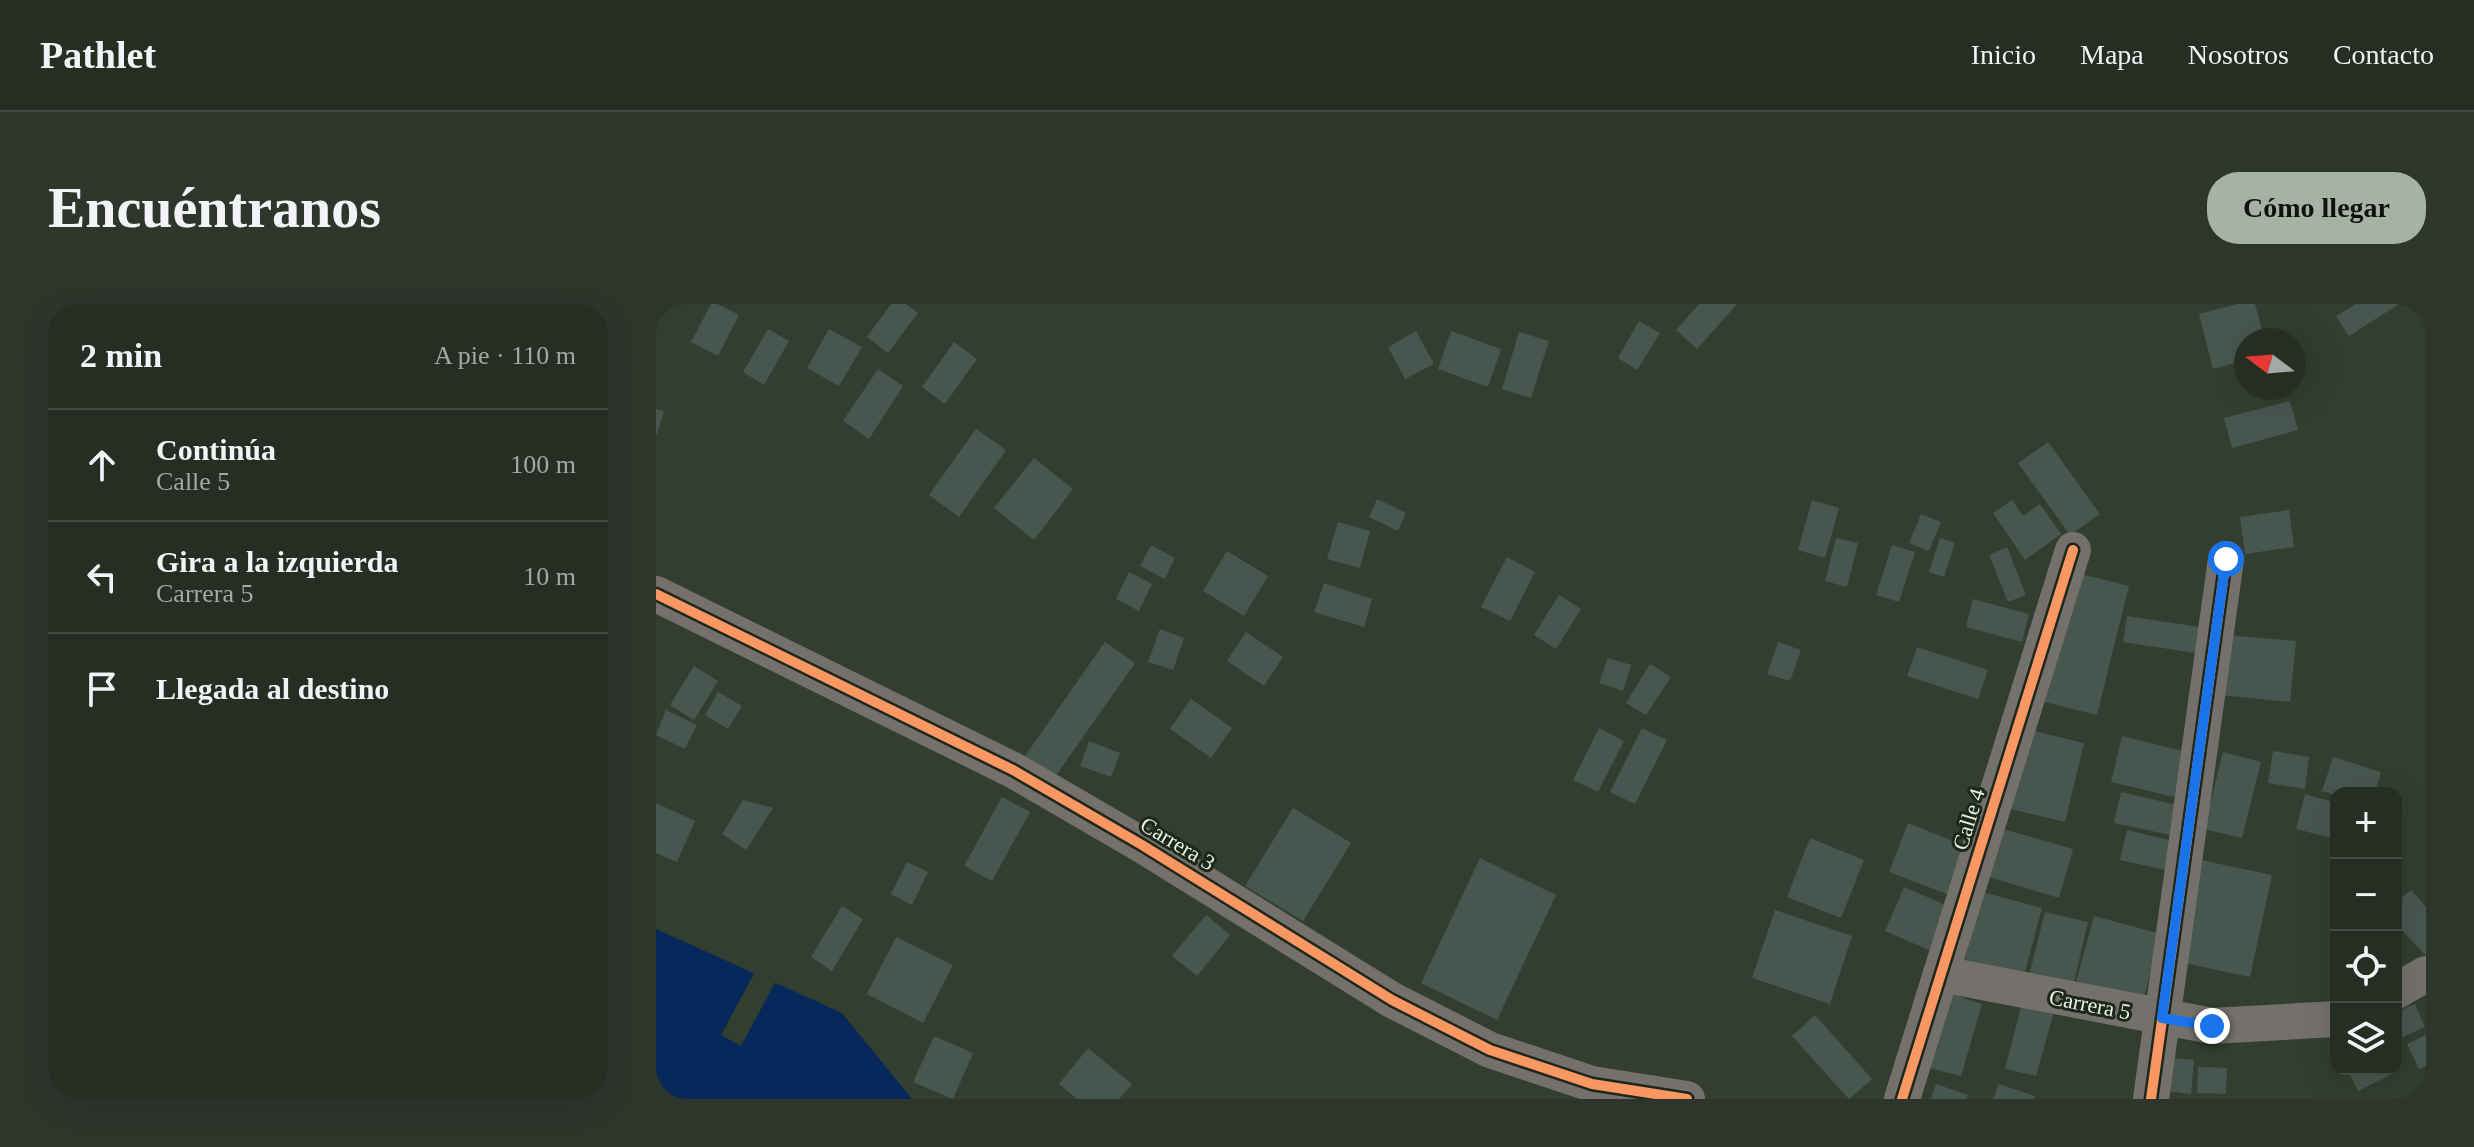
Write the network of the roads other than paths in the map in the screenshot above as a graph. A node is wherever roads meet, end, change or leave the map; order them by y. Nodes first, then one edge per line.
1 (2073, 550) dead end
2 (2226, 559) dead end
3 (656, 594) edge
4 (1941, 974) junction
5 (2426, 974) edge
6 (2402, 988) edge
7 (2162, 1018) junction
8 (2330, 1019) edge
9 (1687, 1099) edge
10 (1902, 1099) edge
11 (2151, 1099) edge

1 - 4 street, Calle 4
2 - 7 street
3 - 9 street, Carrera 3
4 - 7 street, Carrera 5
4 - 10 street, Calle 4
5 - 6 street
7 - 8 street, Carrera 5
7 - 11 street

